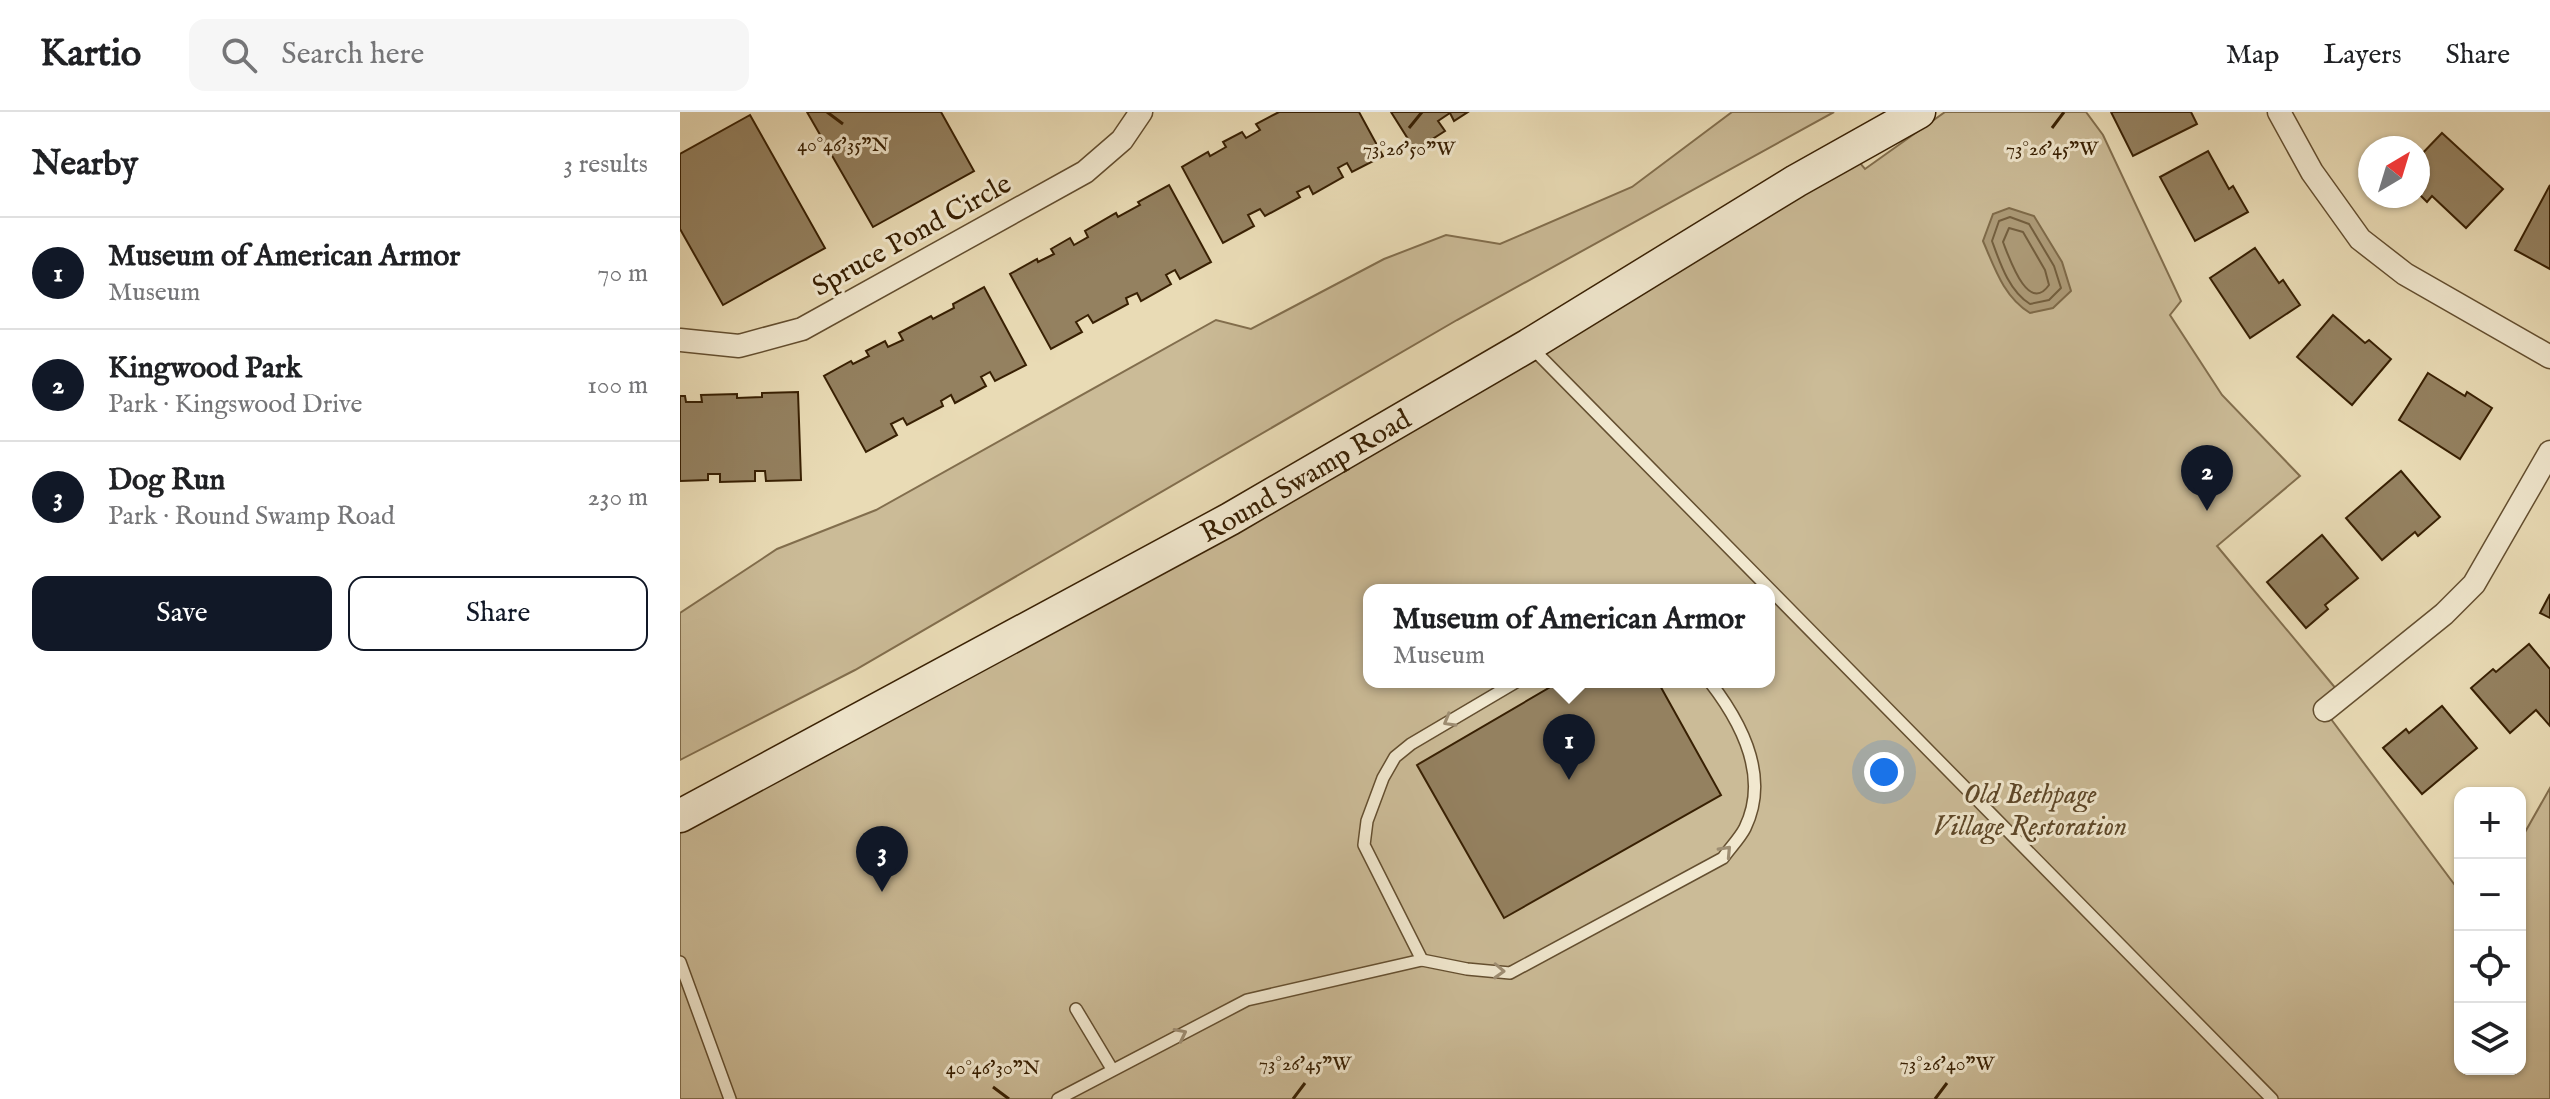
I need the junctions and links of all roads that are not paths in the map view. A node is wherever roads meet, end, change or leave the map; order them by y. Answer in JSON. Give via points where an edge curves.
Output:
{"nodes":[{"id":1,"x":1141,"y":112,"type":"edge"},
{"id":2,"x":1919,"y":112,"type":"edge"},
{"id":3,"x":2279,"y":112,"type":"edge"},
{"id":4,"x":680,"y":340,"type":"edge"},
{"id":5,"x":1529,"y":345,"type":"junction"},
{"id":6,"x":2550,"y":357,"type":"edge"},
{"id":7,"x":2550,"y":452,"type":"edge"},
{"id":8,"x":1760,"y":580,"type":"junction"},
{"id":9,"x":1756,"y":584,"type":"edge"},
{"id":10,"x":1764,"y":584,"type":"edge"},
{"id":11,"x":1775,"y":595,"type":"edge"},
{"id":12,"x":1506,"y":688,"type":"edge"},
{"id":13,"x":1715,"y":688,"type":"edge"},
{"id":14,"x":2325,"y":710,"type":"dead end"},
{"id":15,"x":680,"y":816,"type":"edge"},
{"id":16,"x":1422,"y":960,"type":"junction"},
{"id":17,"x":680,"y":962,"type":"edge"},
{"id":18,"x":1076,"y":1009,"type":"dead end"},
{"id":19,"x":1112,"y":1069,"type":"junction"},
{"id":20,"x":730,"y":1099,"type":"edge"},
{"id":21,"x":1058,"y":1099,"type":"edge"},
{"id":22,"x":2272,"y":1099,"type":"edge"}],
"edges":[{"from":1,"to":4,"type":"street","name":"Spruce Pond Circle","via":[[1122,140],[1085,172],[802,329],[739,346]]},
{"from":2,"to":5,"type":"main road","name":"Round Swamp Road"},
{"from":3,"to":6,"type":"street","via":[[2312,172],[2360,239],[2405,274]]},
{"from":5,"to":8,"type":"lane"},
{"from":5,"to":15,"type":"main road","name":"Round Swamp Road","via":[[1230,519]]},
{"from":7,"to":14,"type":"street","via":[[2474,584]]},
{"from":8,"to":9,"type":"lane"},
{"from":8,"to":10,"type":"lane"},
{"from":11,"to":22,"type":"lane"},
{"from":12,"to":16,"type":"lane","one_way":true,"via":[[1395,757],[1367,821],[1364,845]]},
{"from":16,"to":13,"type":"lane","one_way":true,"via":[[1510,973],[1723,858],[1746,827],[1756,791],[1749,750],[1731,709]]},
{"from":19,"to":16,"type":"lane","one_way":true,"via":[[1247,1000]]},
{"from":17,"to":20,"type":"lane"},
{"from":18,"to":19,"type":"lane"},
{"from":19,"to":21,"type":"lane"}]}
